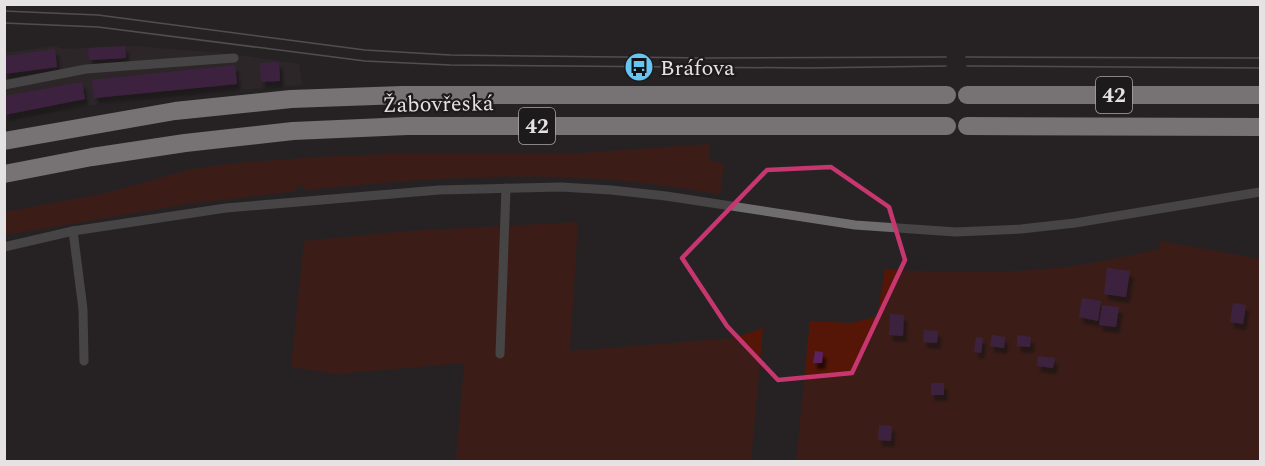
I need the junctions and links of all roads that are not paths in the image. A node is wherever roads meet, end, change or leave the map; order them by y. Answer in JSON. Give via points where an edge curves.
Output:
{"nodes":[{"id":1,"x":234,"y":58,"type":"dead end"},
{"id":2,"x":4,"y":86,"type":"edge"},
{"id":3,"x":947,"y":95,"type":"dead end"},
{"id":4,"x":967,"y":95,"type":"dead end"},
{"id":5,"x":1260,"y":95,"type":"edge"},
{"id":6,"x":947,"y":126,"type":"dead end"},
{"id":7,"x":967,"y":126,"type":"dead end"},
{"id":8,"x":1260,"y":127,"type":"edge"},
{"id":9,"x":4,"y":141,"type":"edge"},
{"id":10,"x":4,"y":174,"type":"edge"},
{"id":11,"x":506,"y":188,"type":"junction"},
{"id":12,"x":1260,"y":192,"type":"edge"},
{"id":13,"x":72,"y":231,"type":"junction"},
{"id":14,"x":4,"y":247,"type":"edge"},
{"id":15,"x":500,"y":354,"type":"dead end"},
{"id":16,"x":84,"y":361,"type":"dead end"}],
"edges":[{"from":1,"to":2,"type":"lane","via":[[86,69]]},
{"from":3,"to":9,"type":"highway","name":"Žabovřeská","number":"42","via":[[402,94],[291,99],[175,111]]},
{"from":4,"to":5,"type":"highway","number":"42"},
{"from":6,"to":10,"type":"highway","name":"Žabovřeská","number":"42","via":[[407,126],[293,131],[185,142]]},
{"from":7,"to":8,"type":"highway","number":"42"},
{"from":11,"to":12,"type":"lane","via":[[612,190],[855,225],[956,232],[1075,223]]},
{"from":11,"to":13,"type":"lane","via":[[372,194],[226,208]]},
{"from":11,"to":15,"type":"lane"},
{"from":13,"to":14,"type":"lane"},
{"from":13,"to":16,"type":"lane","via":[[83,309]]}]}
